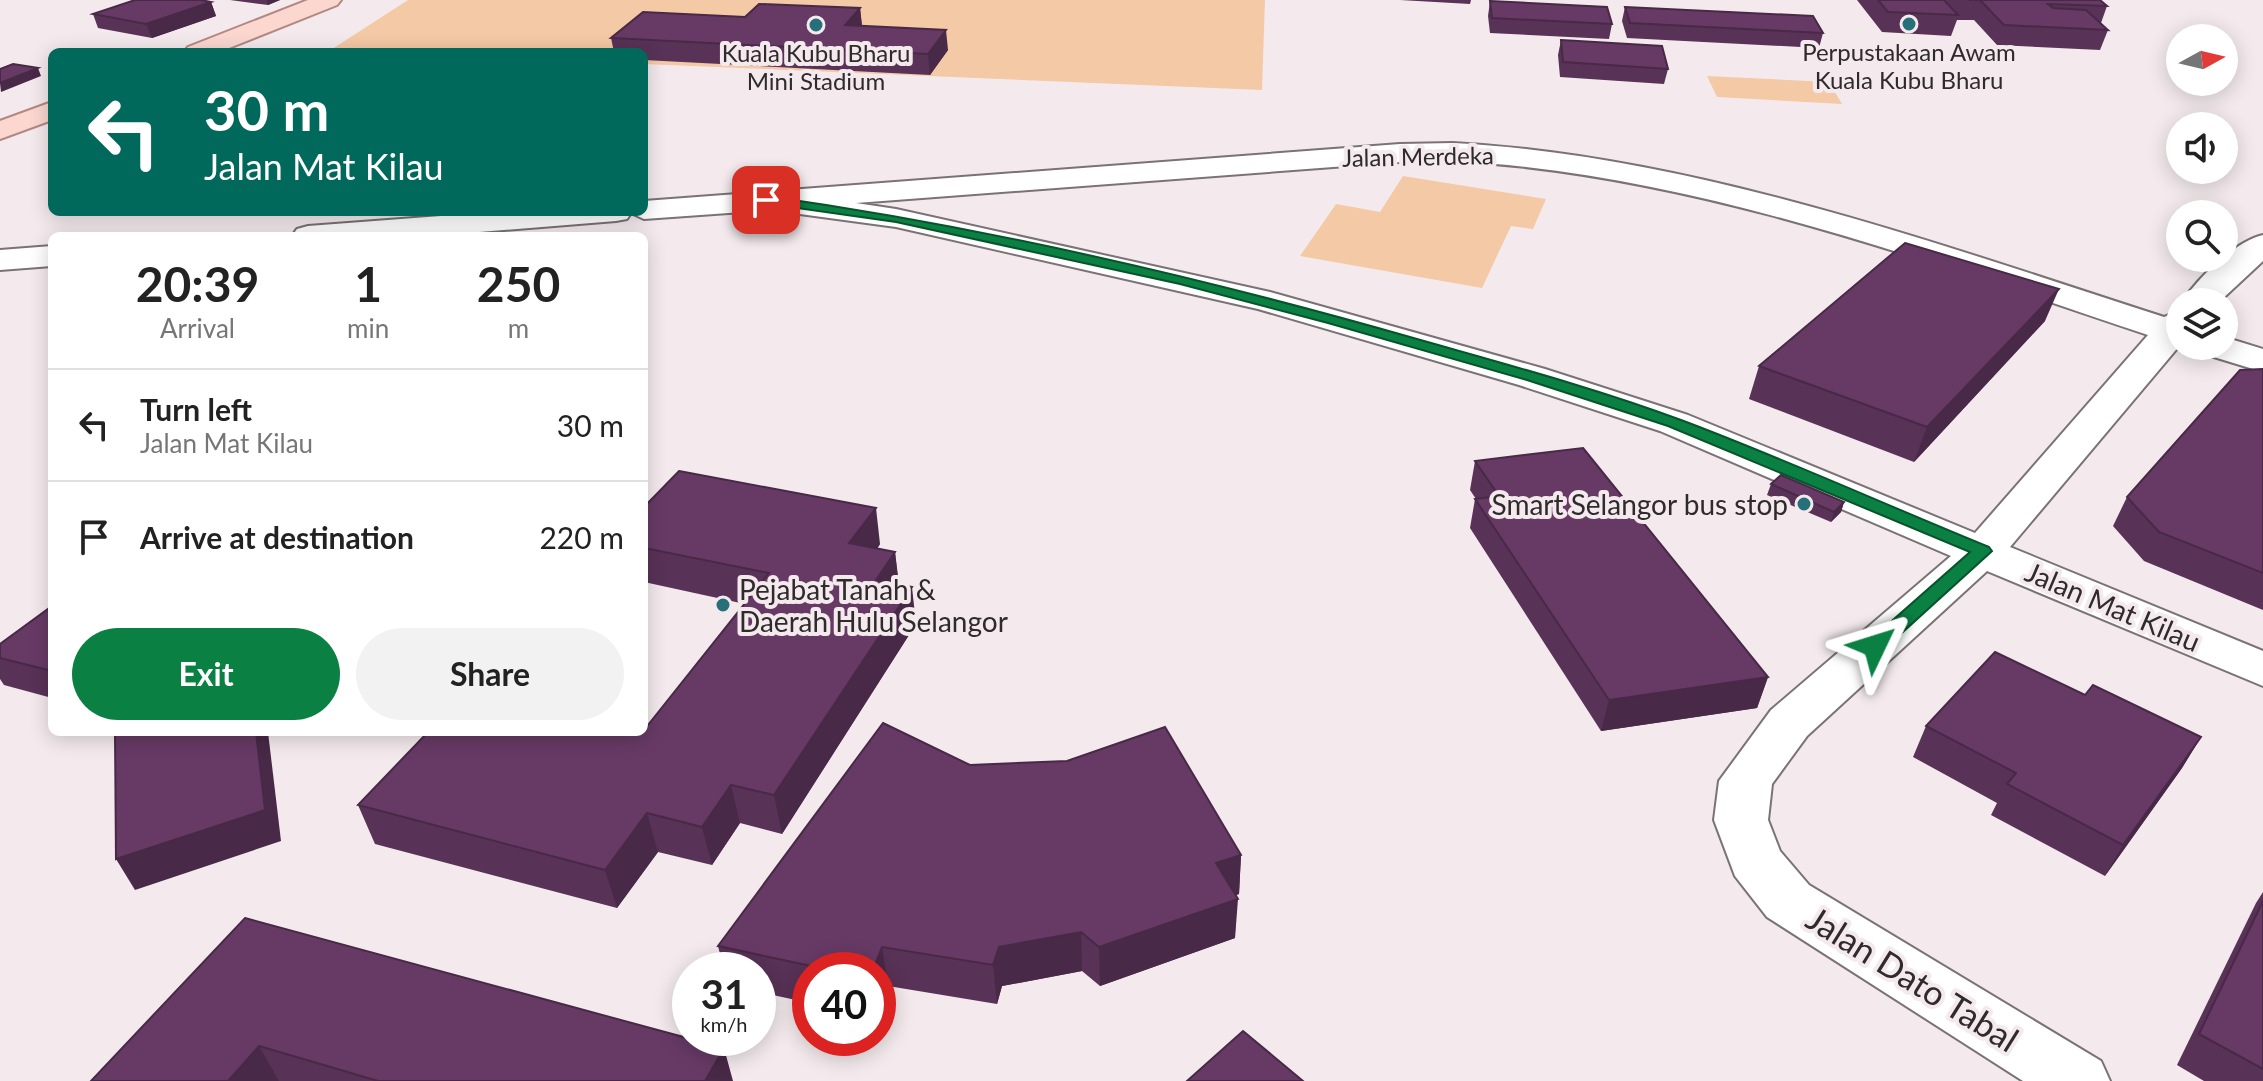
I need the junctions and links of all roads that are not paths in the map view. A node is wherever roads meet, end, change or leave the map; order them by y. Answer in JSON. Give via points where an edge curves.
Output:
{"nodes":[{"id":1,"x":329,"y":0,"type":"edge"},
{"id":2,"x":207,"y":48,"type":"edge"},
{"id":3,"x":48,"y":112,"type":"edge"},
{"id":4,"x":0,"y":131,"type":"edge"},
{"id":5,"x":893,"y":204,"type":"junction"},
{"id":6,"x":648,"y":210,"type":"edge"},
{"id":7,"x":565,"y":216,"type":"edge"},
{"id":8,"x":359,"y":232,"type":"edge"},
{"id":9,"x":2263,"y":245,"type":"edge"},
{"id":10,"x":48,"y":256,"type":"edge"},
{"id":11,"x":0,"y":260,"type":"edge"},
{"id":12,"x":2213,"y":288,"type":"edge"},
{"id":13,"x":2166,"y":326,"type":"edge"},
{"id":14,"x":2166,"y":342,"type":"edge"},
{"id":15,"x":2238,"y":353,"type":"edge"},
{"id":16,"x":2263,"y":361,"type":"edge"},
{"id":17,"x":1983,"y":551,"type":"junction"},
{"id":18,"x":2263,"y":670,"type":"edge"},
{"id":19,"x":2078,"y":1081,"type":"edge"}],
"edges":[{"from":1,"to":2,"type":"main road"},
{"from":3,"to":4,"type":"main road"},
{"from":5,"to":6,"type":"street","name":"Jalan Mat Kilau","via":[[766,200]]},
{"from":5,"to":13,"type":"street","name":"Jalan Merdeka","via":[[1400,153],[1529,156],[1638,174],[1747,201]]},
{"from":5,"to":17,"type":"street","name":"Jalan Mat Kilau","via":[[1532,377],[1674,423]]},
{"from":7,"to":8,"type":"street"},
{"from":9,"to":12,"type":"street"},
{"from":10,"to":11,"type":"street"},
{"from":14,"to":17,"type":"street","name":"Jalan Dato Tabal"},
{"from":15,"to":16,"type":"street"},
{"from":17,"to":18,"type":"street","name":"Jalan Mat Kilau"},
{"from":17,"to":19,"type":"street","name":"Jalan Dato Tabal","via":[[1789,723],[1746,781],[1741,820],[1755,861],[1788,901]]}]}
